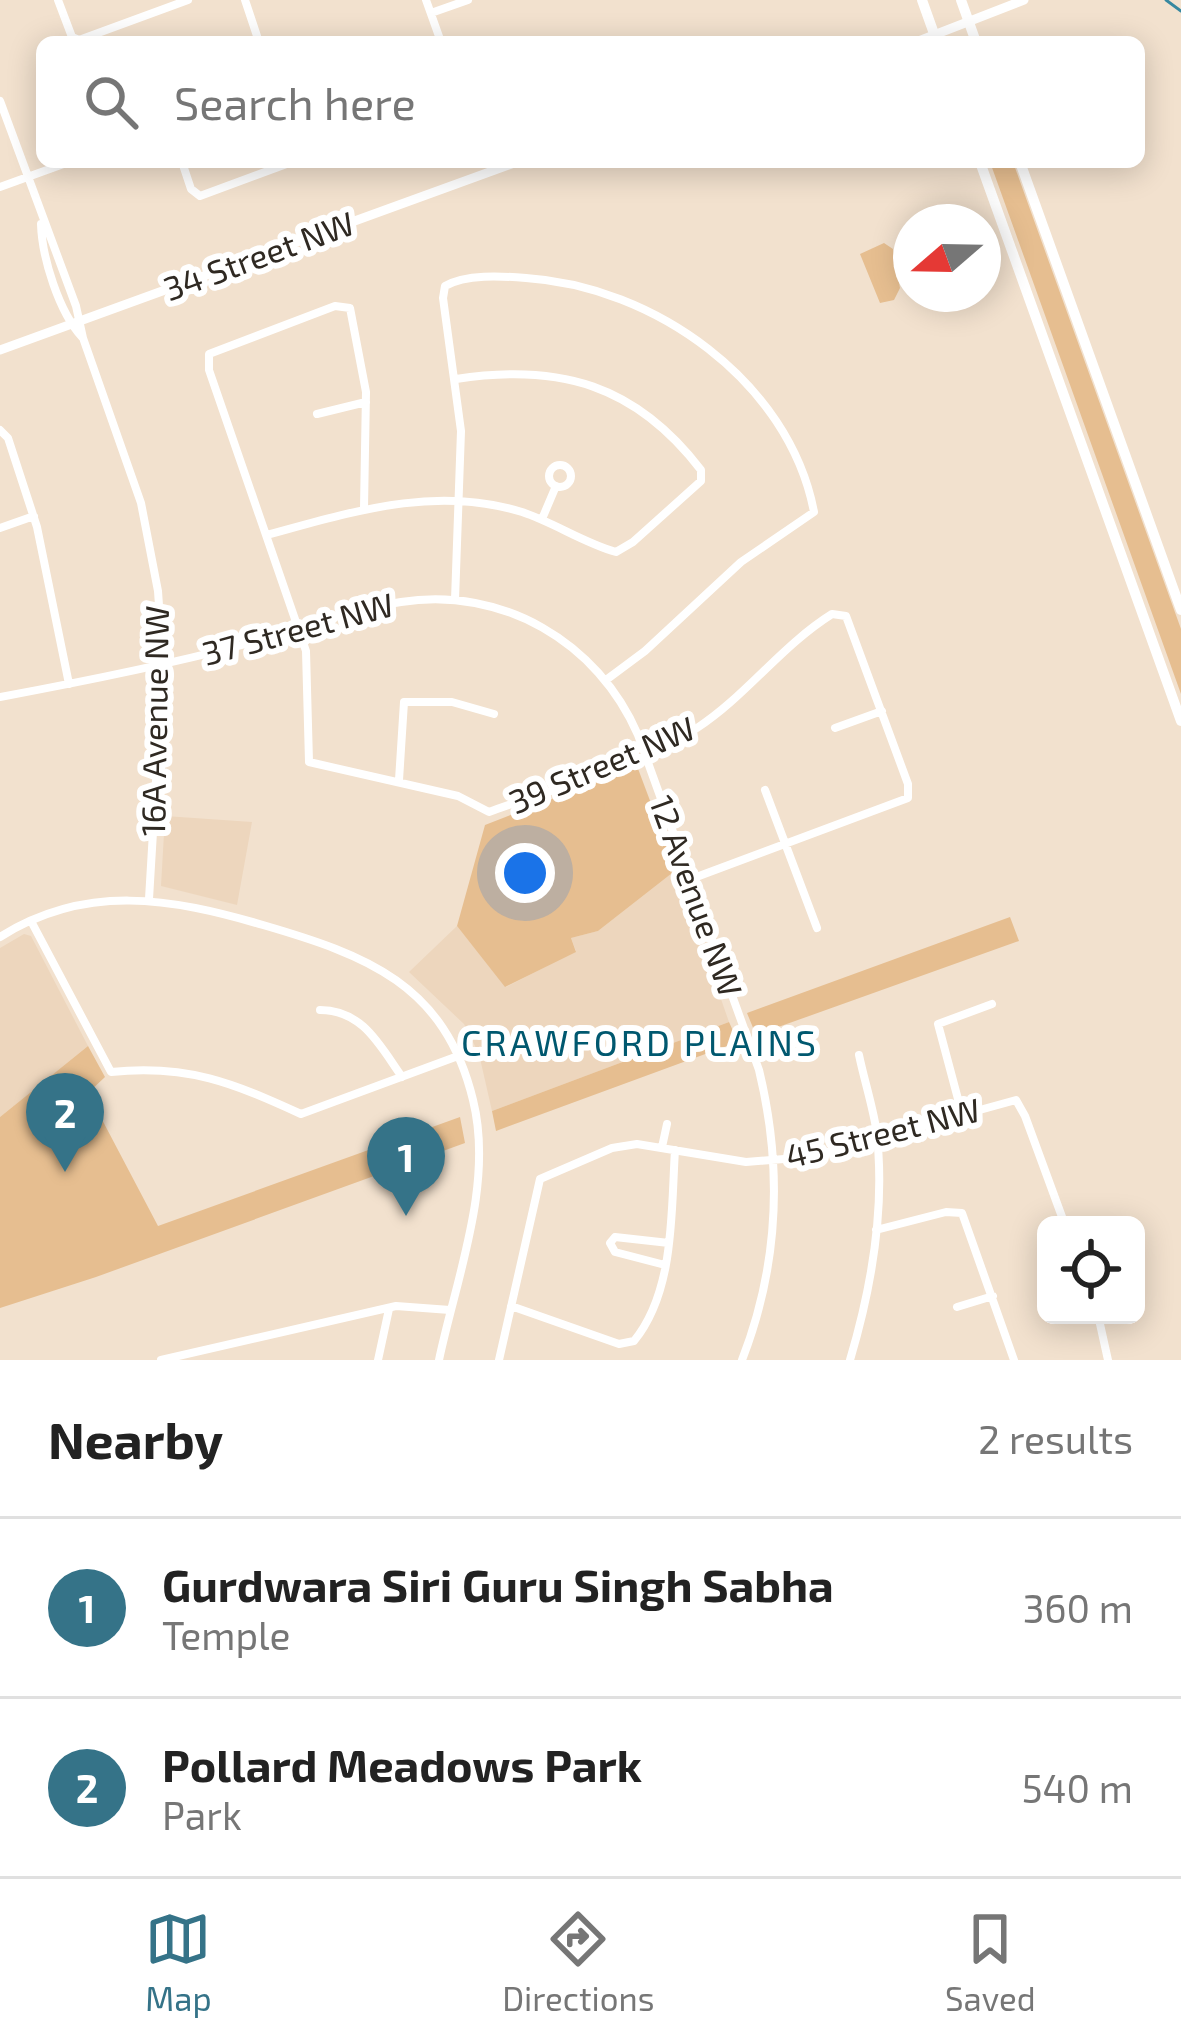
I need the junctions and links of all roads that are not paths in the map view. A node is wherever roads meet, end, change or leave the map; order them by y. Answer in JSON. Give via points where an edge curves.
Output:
{"nodes":[{"id":1,"x":58,"y":0,"type":"edge"},
{"id":2,"x":154,"y":0,"type":"edge"},
{"id":3,"x":188,"y":0,"type":"edge"},
{"id":4,"x":245,"y":0,"type":"edge"},
{"id":5,"x":426,"y":0,"type":"edge"},
{"id":6,"x":468,"y":0,"type":"edge"},
{"id":7,"x":922,"y":0,"type":"edge"},
{"id":8,"x":961,"y":0,"type":"edge"},
{"id":9,"x":1024,"y":0,"type":"edge"},
{"id":10,"x":158,"y":11,"type":"junction"},
{"id":11,"x":430,"y":13,"type":"junction"},
{"id":12,"x":73,"y":36,"type":"edge"},
{"id":13,"x":86,"y":36,"type":"edge"},
{"id":14,"x":257,"y":36,"type":"edge"},
{"id":15,"x":439,"y":36,"type":"edge"},
{"id":16,"x":932,"y":36,"type":"edge"},
{"id":17,"x":935,"y":36,"type":"edge"},
{"id":18,"x":974,"y":36,"type":"edge"},
{"id":19,"x":0,"y":101,"type":"edge"},
{"id":20,"x":51,"y":168,"type":"edge"},
{"id":21,"x":184,"y":168,"type":"edge"},
{"id":22,"x":274,"y":168,"type":"edge"},
{"id":23,"x":501,"y":168,"type":"edge"},
{"id":24,"x":982,"y":168,"type":"edge"},
{"id":25,"x":1021,"y":168,"type":"edge"},
{"id":26,"x":26,"y":177,"type":"junction"},
{"id":27,"x":0,"y":187,"type":"edge"},
{"id":28,"x":76,"y":323,"type":"junction"},
{"id":29,"x":0,"y":350,"type":"edge"},
{"id":30,"x":456,"y":379,"type":"junction"},
{"id":31,"x":366,"y":402,"type":"junction"},
{"id":32,"x":317,"y":414,"type":"dead end"},
{"id":33,"x":0,"y":430,"type":"edge"},
{"id":34,"x":556,"y":486,"type":"dead end"},
{"id":35,"x":459,"y":501,"type":"junction"},
{"id":36,"x":364,"y":508,"type":"junction"},
{"id":37,"x":34,"y":516,"type":"junction"},
{"id":38,"x":542,"y":519,"type":"junction"},
{"id":39,"x":0,"y":528,"type":"edge"},
{"id":40,"x":267,"y":535,"type":"junction"},
{"id":41,"x":455,"y":600,"type":"junction"},
{"id":42,"x":1181,"y":610,"type":"edge"},
{"id":43,"x":526,"y":618,"type":"joint"},
{"id":44,"x":300,"y":629,"type":"junction"},
{"id":45,"x":163,"y":664,"type":"junction"},
{"id":46,"x":606,"y":680,"type":"junction"},
{"id":47,"x":69,"y":684,"type":"junction"},
{"id":48,"x":0,"y":697,"type":"edge"},
{"id":49,"x":882,"y":711,"type":"junction"},
{"id":50,"x":494,"y":714,"type":"dead end"},
{"id":51,"x":1181,"y":726,"type":"edge"},
{"id":52,"x":835,"y":728,"type":"dead end"},
{"id":53,"x":645,"y":754,"type":"junction"},
{"id":54,"x":399,"y":780,"type":"junction"},
{"id":55,"x":765,"y":790,"type":"dead end"},
{"id":56,"x":786,"y":845,"type":"junction"},
{"id":57,"x":691,"y":879,"type":"junction"},
{"id":58,"x":149,"y":899,"type":"junction"},
{"id":59,"x":31,"y":921,"type":"junction"},
{"id":60,"x":817,"y":928,"type":"dead end"},
{"id":61,"x":0,"y":937,"type":"edge"},
{"id":62,"x":992,"y":1004,"type":"dead end"},
{"id":63,"x":320,"y":1010,"type":"dead end"},
{"id":64,"x":859,"y":1055,"type":"dead end"},
{"id":65,"x":458,"y":1056,"type":"junction"},
{"id":66,"x":402,"y":1077,"type":"junction"},
{"id":67,"x":962,"y":1114,"type":"junction"},
{"id":68,"x":667,"y":1124,"type":"dead end"},
{"id":69,"x":877,"y":1136,"type":"junction"},
{"id":70,"x":662,"y":1147,"type":"junction"},
{"id":71,"x":674,"y":1150,"type":"junction"},
{"id":72,"x":774,"y":1162,"type":"junction"},
{"id":73,"x":1062,"y":1216,"type":"edge"},
{"id":74,"x":876,"y":1230,"type":"junction"},
{"id":75,"x":669,"y":1243,"type":"junction"},
{"id":76,"x":664,"y":1265,"type":"junction"},
{"id":77,"x":993,"y":1295,"type":"junction"},
{"id":78,"x":511,"y":1306,"type":"junction"},
{"id":79,"x":957,"y":1307,"type":"dead end"},
{"id":80,"x":390,"y":1308,"type":"junction"},
{"id":81,"x":449,"y":1310,"type":"junction"},
{"id":82,"x":1100,"y":1324,"type":"edge"},
{"id":83,"x":161,"y":1360,"type":"edge"},
{"id":84,"x":379,"y":1360,"type":"edge"},
{"id":85,"x":439,"y":1360,"type":"edge"},
{"id":86,"x":499,"y":1360,"type":"edge"},
{"id":87,"x":742,"y":1360,"type":"edge"},
{"id":88,"x":850,"y":1360,"type":"edge"},
{"id":89,"x":1014,"y":1360,"type":"edge"},
{"id":90,"x":1108,"y":1360,"type":"edge"}],
"edges":[{"from":1,"to":12,"type":"street"},
{"from":2,"to":10,"type":"street"},
{"from":3,"to":10,"type":"street"},
{"from":4,"to":14,"type":"street"},
{"from":5,"to":11,"type":"street"},
{"from":6,"to":11,"type":"street"},
{"from":7,"to":17,"type":"highway"},
{"from":8,"to":18,"type":"highway"},
{"from":9,"to":16,"type":"main road"},
{"from":10,"to":13,"type":"street"},
{"from":11,"to":15,"type":"street"},
{"from":19,"to":26,"type":"street","name":"16A Avenue NW"},
{"from":20,"to":26,"type":"street"},
{"from":21,"to":22,"type":"street","via":[[195,195]]},
{"from":23,"to":28,"type":"main road","name":"34 Street NW"},
{"from":24,"to":51,"type":"highway"},
{"from":25,"to":42,"type":"highway"},
{"from":26,"to":27,"type":"street"},
{"from":26,"to":28,"type":"street","name":"16A Avenue NW"},
{"from":28,"to":29,"type":"main road","name":"34 Street NW"},
{"from":28,"to":45,"type":"street","name":"16A Avenue NW","via":[[150,538]]},
{"from":30,"to":35,"type":"street"},
{"from":30,"to":38,"type":"street","via":[[524,372],[598,387],[661,425],[702,476],[616,552]]},
{"from":30,"to":46,"type":"street","via":[[445,286],[550,280],[620,298],[710,350],[761,405],[798,466],[813,514],[741,562]]},
{"from":31,"to":32,"type":"street"},
{"from":31,"to":36,"type":"street"},
{"from":31,"to":40,"type":"street","via":[[347,306],[208,357]]},
{"from":33,"to":37,"type":"street"},
{"from":34,"to":38,"type":"street"},
{"from":35,"to":36,"type":"street"},
{"from":35,"to":38,"type":"street"},
{"from":35,"to":41,"type":"street"},
{"from":36,"to":40,"type":"street"},
{"from":37,"to":39,"type":"street"},
{"from":37,"to":47,"type":"street"},
{"from":40,"to":44,"type":"street"},
{"from":41,"to":43,"type":"street","name":"37 Street NW"},
{"from":41,"to":44,"type":"street","name":"37 Street NW","via":[[398,602]]},
{"from":43,"to":46,"type":"street","name":"12 Avenue NW"},
{"from":44,"to":45,"type":"street","name":"37 Street NW"},
{"from":44,"to":54,"type":"street","name":"39 Street NW","via":[[310,672],[310,762]]},
{"from":45,"to":47,"type":"street","name":"37 Street NW"},
{"from":45,"to":58,"type":"street","name":"16A Avenue NW"},
{"from":46,"to":53,"type":"street","name":"12 Avenue NW"},
{"from":47,"to":48,"type":"street","name":"37 Street NW"},
{"from":49,"to":52,"type":"street"},
{"from":49,"to":53,"type":"street","name":"39 Street NW","via":[[850,623],[832,614],[704,723]]},
{"from":49,"to":56,"type":"street","via":[[908,798]]},
{"from":50,"to":54,"type":"street","via":[[452,702],[404,702]]},
{"from":53,"to":54,"type":"street","name":"39 Street NW","via":[[489,812]]},
{"from":53,"to":57,"type":"street","name":"12 Avenue NW"},
{"from":55,"to":56,"type":"street"},
{"from":56,"to":57,"type":"street"},
{"from":56,"to":60,"type":"street"},
{"from":57,"to":72,"type":"street","name":"12 Avenue NW","via":[[759,1070]]},
{"from":58,"to":59,"type":"street","via":[[88,903]]},
{"from":58,"to":65,"type":"street","via":[[210,909],[369,960],[416,997]]},
{"from":59,"to":61,"type":"street"},
{"from":59,"to":66,"type":"street","via":[[111,1072],[163,1068],[213,1076],[302,1114]]},
{"from":62,"to":67,"type":"street","via":[[938,1024]]},
{"from":63,"to":66,"type":"street","via":[[347,1014],[368,1030]]},
{"from":64,"to":69,"type":"street"},
{"from":65,"to":66,"type":"street"},
{"from":65,"to":81,"type":"street","via":[[479,1159]]},
{"from":67,"to":69,"type":"street","name":"45 Street NW"},
{"from":67,"to":73,"type":"street","name":"45 Street NW","via":[[1016,1100]]},
{"from":68,"to":70,"type":"street"},
{"from":69,"to":72,"type":"street","name":"45 Street NW"},
{"from":69,"to":74,"type":"street"},
{"from":70,"to":71,"type":"street","name":"45 Street NW"},
{"from":70,"to":78,"type":"street","name":"45 Street NW","via":[[623,1146],[542,1176]]},
{"from":71,"to":72,"type":"street","name":"45 Street NW"},
{"from":71,"to":75,"type":"street"},
{"from":72,"to":87,"type":"street","name":"12 Avenue NW","via":[[770,1269]]},
{"from":74,"to":77,"type":"street","via":[[962,1213]]},
{"from":74,"to":88,"type":"street"},
{"from":75,"to":76,"type":"street"},
{"from":75,"to":76,"type":"street","via":[[610,1243],[615,1252]]},
{"from":76,"to":78,"type":"street","via":[[644,1324],[628,1344]]},
{"from":77,"to":79,"type":"street"},
{"from":77,"to":89,"type":"street"},
{"from":78,"to":86,"type":"street"},
{"from":80,"to":81,"type":"street"},
{"from":80,"to":83,"type":"street"},
{"from":80,"to":84,"type":"street"},
{"from":81,"to":85,"type":"street"},
{"from":82,"to":90,"type":"street"}]}
